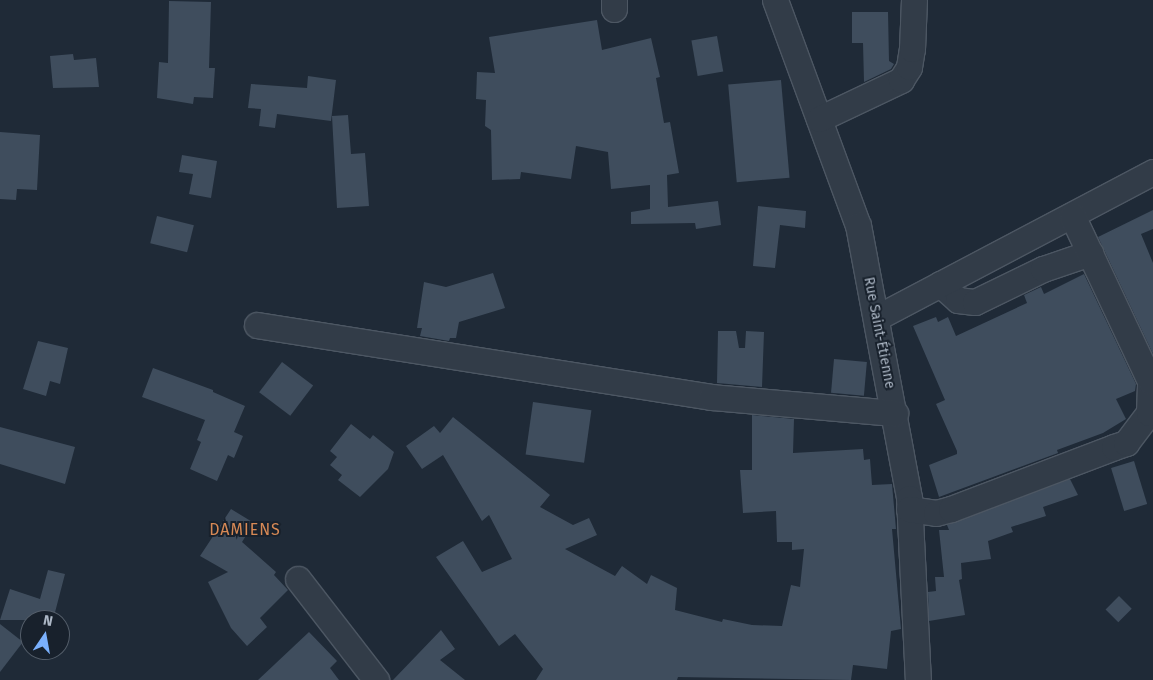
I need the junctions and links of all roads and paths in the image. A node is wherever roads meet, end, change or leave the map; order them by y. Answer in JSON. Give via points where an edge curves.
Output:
{"nodes":[{"id":1,"x":775,"y":0,"type":"edge"},
{"id":2,"x":914,"y":0,"type":"edge"},
{"id":3,"x":819,"y":119,"type":"junction"},
{"id":4,"x":1153,"y":172,"type":"edge"},
{"id":5,"x":1072,"y":215,"type":"junction"},
{"id":6,"x":1090,"y":253,"type":"junction"},
{"id":7,"x":940,"y":284,"type":"junction"},
{"id":8,"x":876,"y":318,"type":"junction"},
{"id":9,"x":257,"y":325,"type":"dead end"},
{"id":10,"x":895,"y":413,"type":"junction"},
{"id":11,"x":909,"y":509,"type":"junction"},
{"id":12,"x":298,"y":579,"type":"dead end"},
{"id":13,"x":376,"y":680,"type":"edge"},
{"id":14,"x":918,"y":680,"type":"edge"}],
"edges":[{"from":1,"to":3,"type":"street","name":"Rue Saint-Étienne"},
{"from":2,"to":3,"type":"street","via":[[912,49],[909,67],[901,80]]},
{"from":3,"to":8,"type":"street","name":"Rue Saint-Étienne","via":[[858,225]]},
{"from":4,"to":5,"type":"street"},
{"from":5,"to":6,"type":"street"},
{"from":5,"to":7,"type":"street"},
{"from":6,"to":7,"type":"street","via":[[1043,269],[975,302],[958,300]]},
{"from":6,"to":11,"type":"street","via":[[1150,382],[1149,413],[1139,428],[1126,442],[951,510],[936,513]]},
{"from":7,"to":8,"type":"street"},
{"from":8,"to":10,"type":"street","name":"Rue Saint-Étienne"},
{"from":9,"to":10,"type":"street","via":[[712,397]]},
{"from":10,"to":11,"type":"street","name":"Rue Saint-Étienne"},
{"from":11,"to":14,"type":"street","name":"Rue Saint-Étienne"},
{"from":12,"to":13,"type":"street"}]}
